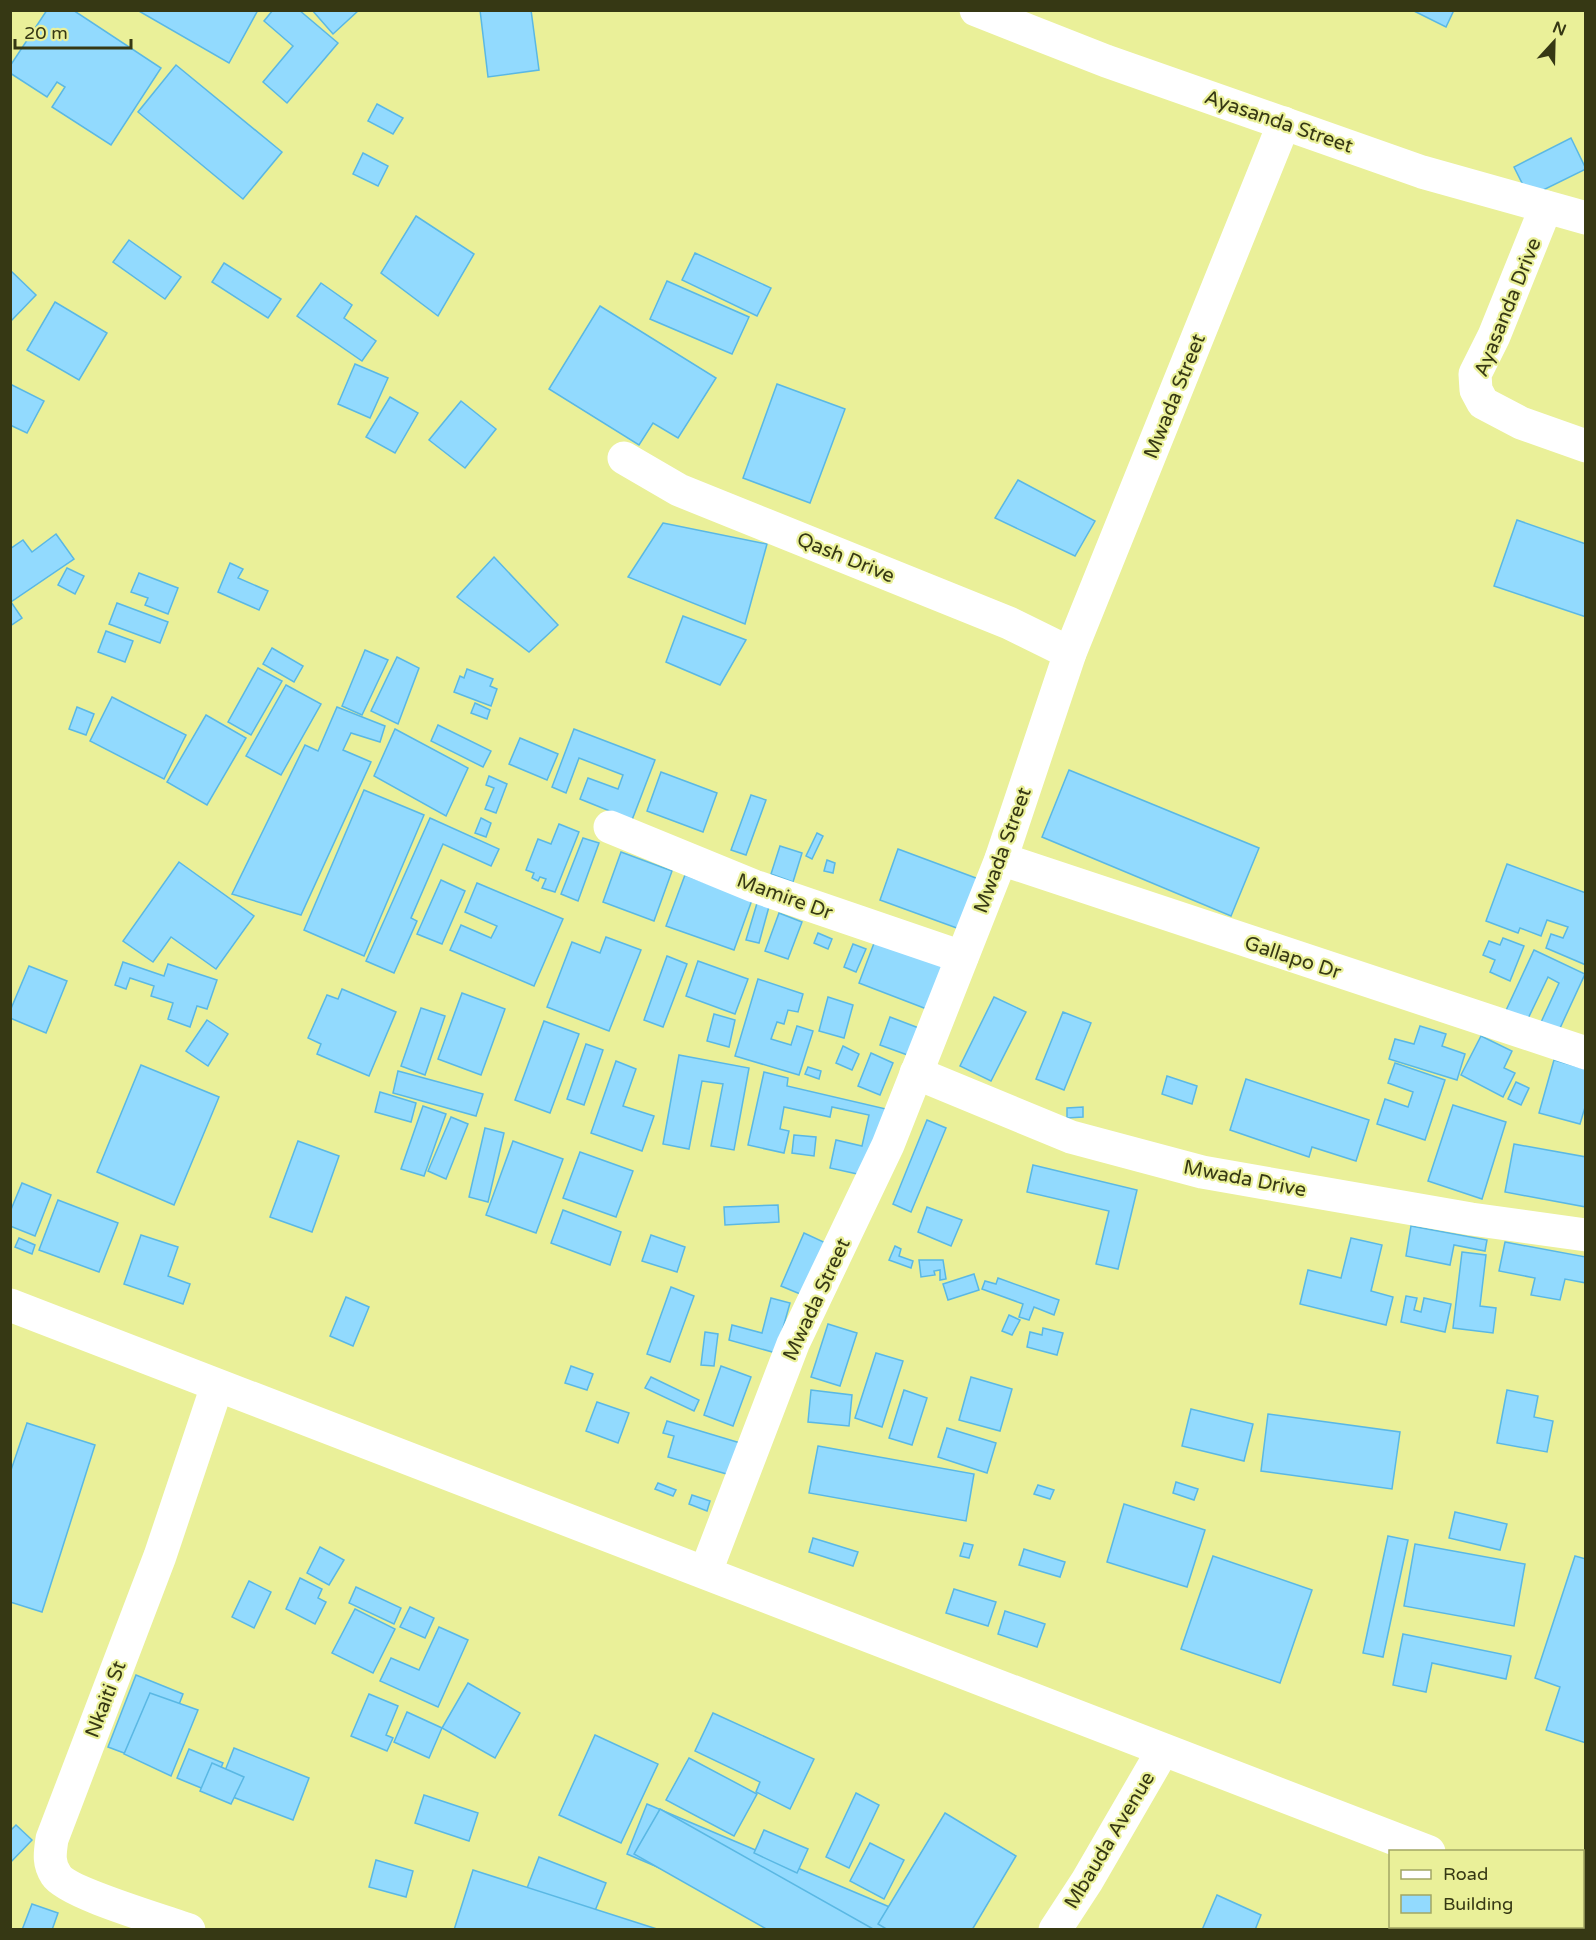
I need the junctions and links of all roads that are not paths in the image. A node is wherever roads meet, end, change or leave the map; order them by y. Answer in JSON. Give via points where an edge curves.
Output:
{"nodes":[{"id":1,"x":976,"y":10,"type":"edge"},
{"id":2,"x":1284,"y":123,"type":"junction"},
{"id":3,"x":1546,"y":207,"type":"junction"},
{"id":4,"x":1586,"y":218,"type":"edge"},
{"id":5,"x":1586,"y":446,"type":"edge"},
{"id":6,"x":624,"y":458,"type":"dead end"},
{"id":7,"x":1070,"y":652,"type":"junction"},
{"id":8,"x":610,"y":827,"type":"dead end"},
{"id":9,"x":1001,"y":859,"type":"junction"},
{"id":10,"x":962,"y":957,"type":"junction"},
{"id":11,"x":1586,"y":1053,"type":"edge"},
{"id":12,"x":916,"y":1073,"type":"junction"},
{"id":13,"x":1586,"y":1235,"type":"edge"},
{"id":14,"x":10,"y":1305,"type":"edge"},
{"id":15,"x":217,"y":1386,"type":"junction"},
{"id":16,"x":706,"y":1571,"type":"junction"},
{"id":17,"x":1162,"y":1750,"type":"junction"},
{"id":18,"x":1426,"y":1850,"type":"edge"},
{"id":19,"x":189,"y":1929,"type":"edge"},
{"id":20,"x":1055,"y":1929,"type":"edge"}],
"edges":[{"from":1,"to":2,"type":"main road","name":"Ayasanda Street","via":[[1106,61]]},
{"from":2,"to":3,"type":"main road","name":"Ayasanda Street","via":[[1422,172]]},
{"from":2,"to":7,"type":"main road","name":"Mwada Street"},
{"from":3,"to":4,"type":"main road","name":"Ayasanda Street"},
{"from":3,"to":5,"type":"main road","name":"Ayasanda Drive","via":[[1475,374],[1476,390],[1483,403],[1521,423]]},
{"from":6,"to":7,"type":"main road","name":"Qash Drive","via":[[679,490],[1009,623]]},
{"from":7,"to":9,"type":"main road","name":"Mwada Street"},
{"from":8,"to":10,"type":"main road","name":"Mamire Dr","via":[[754,886]]},
{"from":9,"to":10,"type":"main road","name":"Mwada Street"},
{"from":9,"to":11,"type":"main road","name":"Gallapo Dr"},
{"from":10,"to":12,"type":"main road","name":"Mwada Street"},
{"from":12,"to":13,"type":"main road","name":"Mwada Drive","via":[[1071,1137],[1202,1172]]},
{"from":12,"to":16,"type":"main road","name":"Mwada Street","via":[[888,1145],[793,1344]]},
{"from":14,"to":15,"type":"main road"},
{"from":15,"to":16,"type":"main road"},
{"from":15,"to":19,"type":"main road","name":"Nkaiti St","via":[[160,1556],[52,1839],[49,1860],[57,1877],[86,1893]]},
{"from":16,"to":17,"type":"main road"},
{"from":17,"to":18,"type":"main road"},
{"from":17,"to":20,"type":"main road","name":"Mbauda Avenue"}]}
